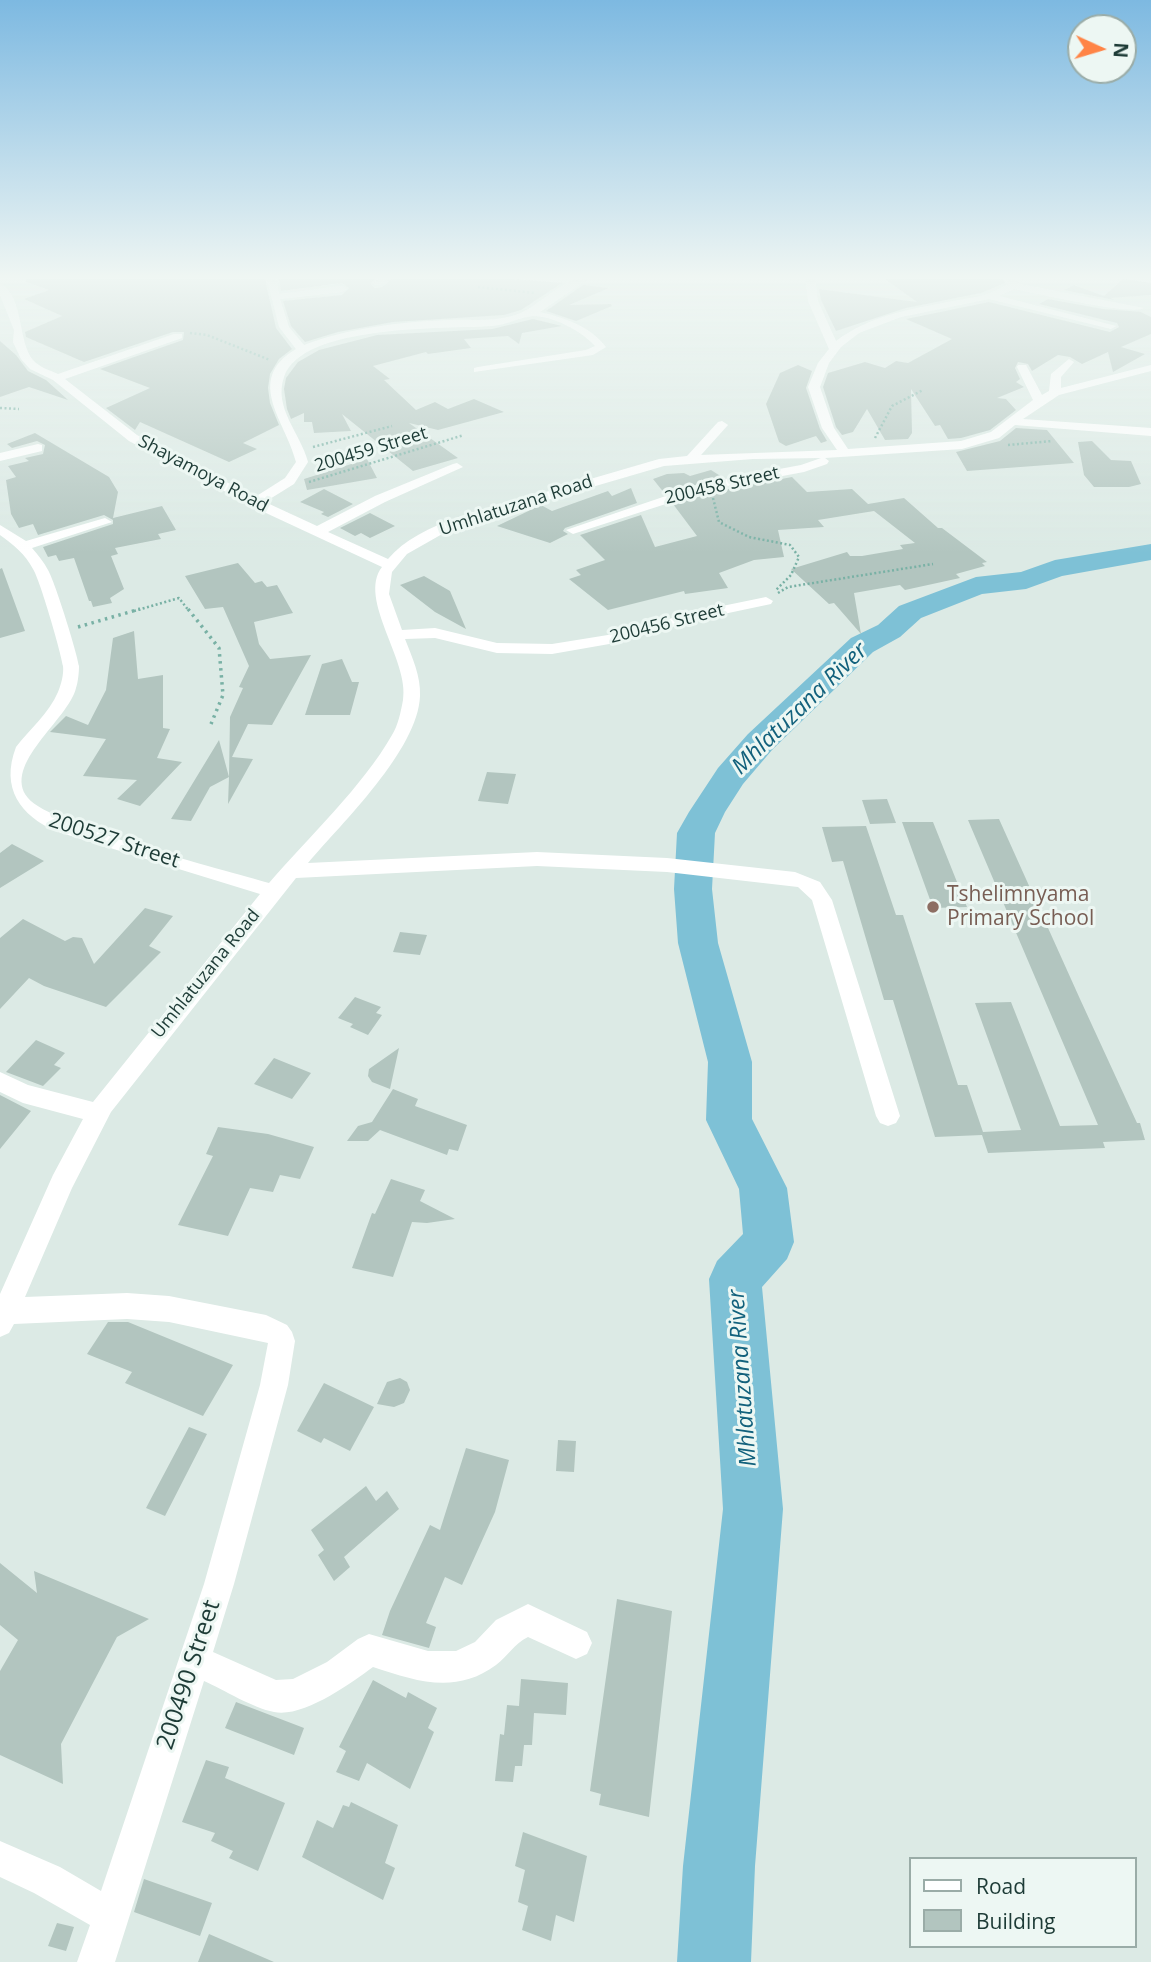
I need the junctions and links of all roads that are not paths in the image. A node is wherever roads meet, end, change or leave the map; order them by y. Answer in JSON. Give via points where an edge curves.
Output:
{"nodes":[{"id":1,"x":41,"y":371,"type":"edge"},
{"id":2,"x":78,"y":371,"type":"edge"},
{"id":3,"x":283,"y":371,"type":"edge"},
{"id":4,"x":822,"y":371,"type":"edge"},
{"id":5,"x":1024,"y":371,"type":"edge"},
{"id":6,"x":1060,"y":371,"type":"edge"},
{"id":7,"x":1141,"y":371,"type":"edge"},
{"id":8,"x":57,"y":378,"type":"junction"},
{"id":9,"x":1055,"y":393,"type":"junction"},
{"id":10,"x":1039,"y":401,"type":"junction"},
{"id":11,"x":1014,"y":422,"type":"junction"},
{"id":12,"x":723,"y":425,"type":"dead end"},
{"id":13,"x":1151,"y":432,"type":"edge"},
{"id":14,"x":38,"y":448,"type":"dead end"},
{"id":15,"x":837,"y":453,"type":"junction"},
{"id":16,"x":0,"y":457,"type":"edge"},
{"id":17,"x":691,"y":459,"type":"junction"},
{"id":18,"x":457,"y":467,"type":"dead end"},
{"id":19,"x":255,"y":502,"type":"junction"},
{"id":20,"x":105,"y":522,"type":"dead end"},
{"id":21,"x":0,"y":529,"type":"edge"},
{"id":22,"x":573,"y":530,"type":"dead end"},
{"id":23,"x":317,"y":532,"type":"junction"},
{"id":24,"x":24,"y":546,"type":"junction"},
{"id":25,"x":389,"y":565,"type":"junction"},
{"id":26,"x":766,"y":601,"type":"road end"},
{"id":27,"x":396,"y":635,"type":"junction"},
{"id":28,"x":7,"y":792,"type":"edge"},
{"id":29,"x":290,"y":872,"type":"junction"},
{"id":30,"x":273,"y":891,"type":"junction"},
{"id":31,"x":0,"y":1080,"type":"edge"},
{"id":32,"x":97,"y":1113,"type":"junction"},
{"id":33,"x":888,"y":1116,"type":"dead end"},
{"id":34,"x":3,"y":1318,"type":"edge"},
{"id":35,"x":576,"y":1643,"type":"dead end"},
{"id":36,"x":194,"y":1660,"type":"junction"},
{"id":37,"x":0,"y":1859,"type":"edge"},
{"id":38,"x":110,"y":1916,"type":"junction"},
{"id":39,"x":96,"y":1962,"type":"edge"}],
"edges":[{"from":1,"to":8,"type":"street","name":"Shayamoya Road"},
{"from":2,"to":8,"type":"street"},
{"from":3,"to":19,"type":"street","via":[[275,398],[302,461],[284,485]]},
{"from":4,"to":15,"type":"street","via":[[814,387]]},
{"from":5,"to":10,"type":"street"},
{"from":6,"to":9,"type":"street","via":[[1055,376]]},
{"from":7,"to":9,"type":"street","name":"Umhlatuzana Road"},
{"from":8,"to":19,"type":"street","name":"Shayamoya Road","via":[[133,438]]},
{"from":9,"to":10,"type":"street","name":"Umhlatuzana Road"},
{"from":10,"to":11,"type":"street","name":"Umhlatuzana Road"},
{"from":11,"to":13,"type":"street"},
{"from":11,"to":15,"type":"street","name":"Umhlatuzana Road","via":[[995,435],[962,445]]},
{"from":12,"to":17,"type":"street"},
{"from":14,"to":16,"type":"street"},
{"from":15,"to":17,"type":"street","name":"Umhlatuzana Road"},
{"from":15,"to":22,"type":"street","name":"200458 Street","via":[[804,468],[709,486]]},
{"from":17,"to":25,"type":"street","name":"Umhlatuzana Road","via":[[631,471],[453,524],[411,544]]},
{"from":18,"to":23,"type":"street"},
{"from":19,"to":23,"type":"street","name":"Shayamoya Road"},
{"from":20,"to":24,"type":"street"},
{"from":21,"to":24,"type":"street","name":"200527 Street"},
{"from":23,"to":25,"type":"street","name":"Shayamoya Road"},
{"from":24,"to":28,"type":"street","name":"200527 Street","via":[[42,571],[71,667],[60,706],[22,753]]},
{"from":25,"to":27,"type":"street","name":"Umhlatuzana Road","via":[[383,581],[383,605]]},
{"from":26,"to":27,"type":"street","name":"200456 Street","via":[[552,649],[498,648],[435,633]]},
{"from":27,"to":29,"type":"street","name":"Umhlatuzana Road","via":[[407,659],[412,698],[402,734],[370,779]]},
{"from":28,"to":30,"type":"street","name":"200527 Street","via":[[31,813],[62,827]]},
{"from":29,"to":30,"type":"street","name":"Umhlatuzana Road"},
{"from":29,"to":33,"type":"street","via":[[537,859],[667,865],[798,880],[820,894]]},
{"from":30,"to":32,"type":"street","name":"Umhlatuzana Road"},
{"from":31,"to":32,"type":"street","via":[[23,1093]]},
{"from":32,"to":34,"type":"street","name":"Umhlatuzana Road"},
{"from":34,"to":36,"type":"street","name":"200490 Street","via":[[127,1306],[169,1309],[266,1328],[282,1341],[274,1385]]},
{"from":35,"to":36,"type":"street","via":[[528,1620],[504,1633],[475,1660],[456,1667],[422,1669],[369,1650],[338,1673],[295,1695],[275,1696]]},
{"from":36,"to":38,"type":"street","name":"200490 Street"},
{"from":37,"to":38,"type":"street"},
{"from":38,"to":39,"type":"street","name":"200490 Street"}]}
